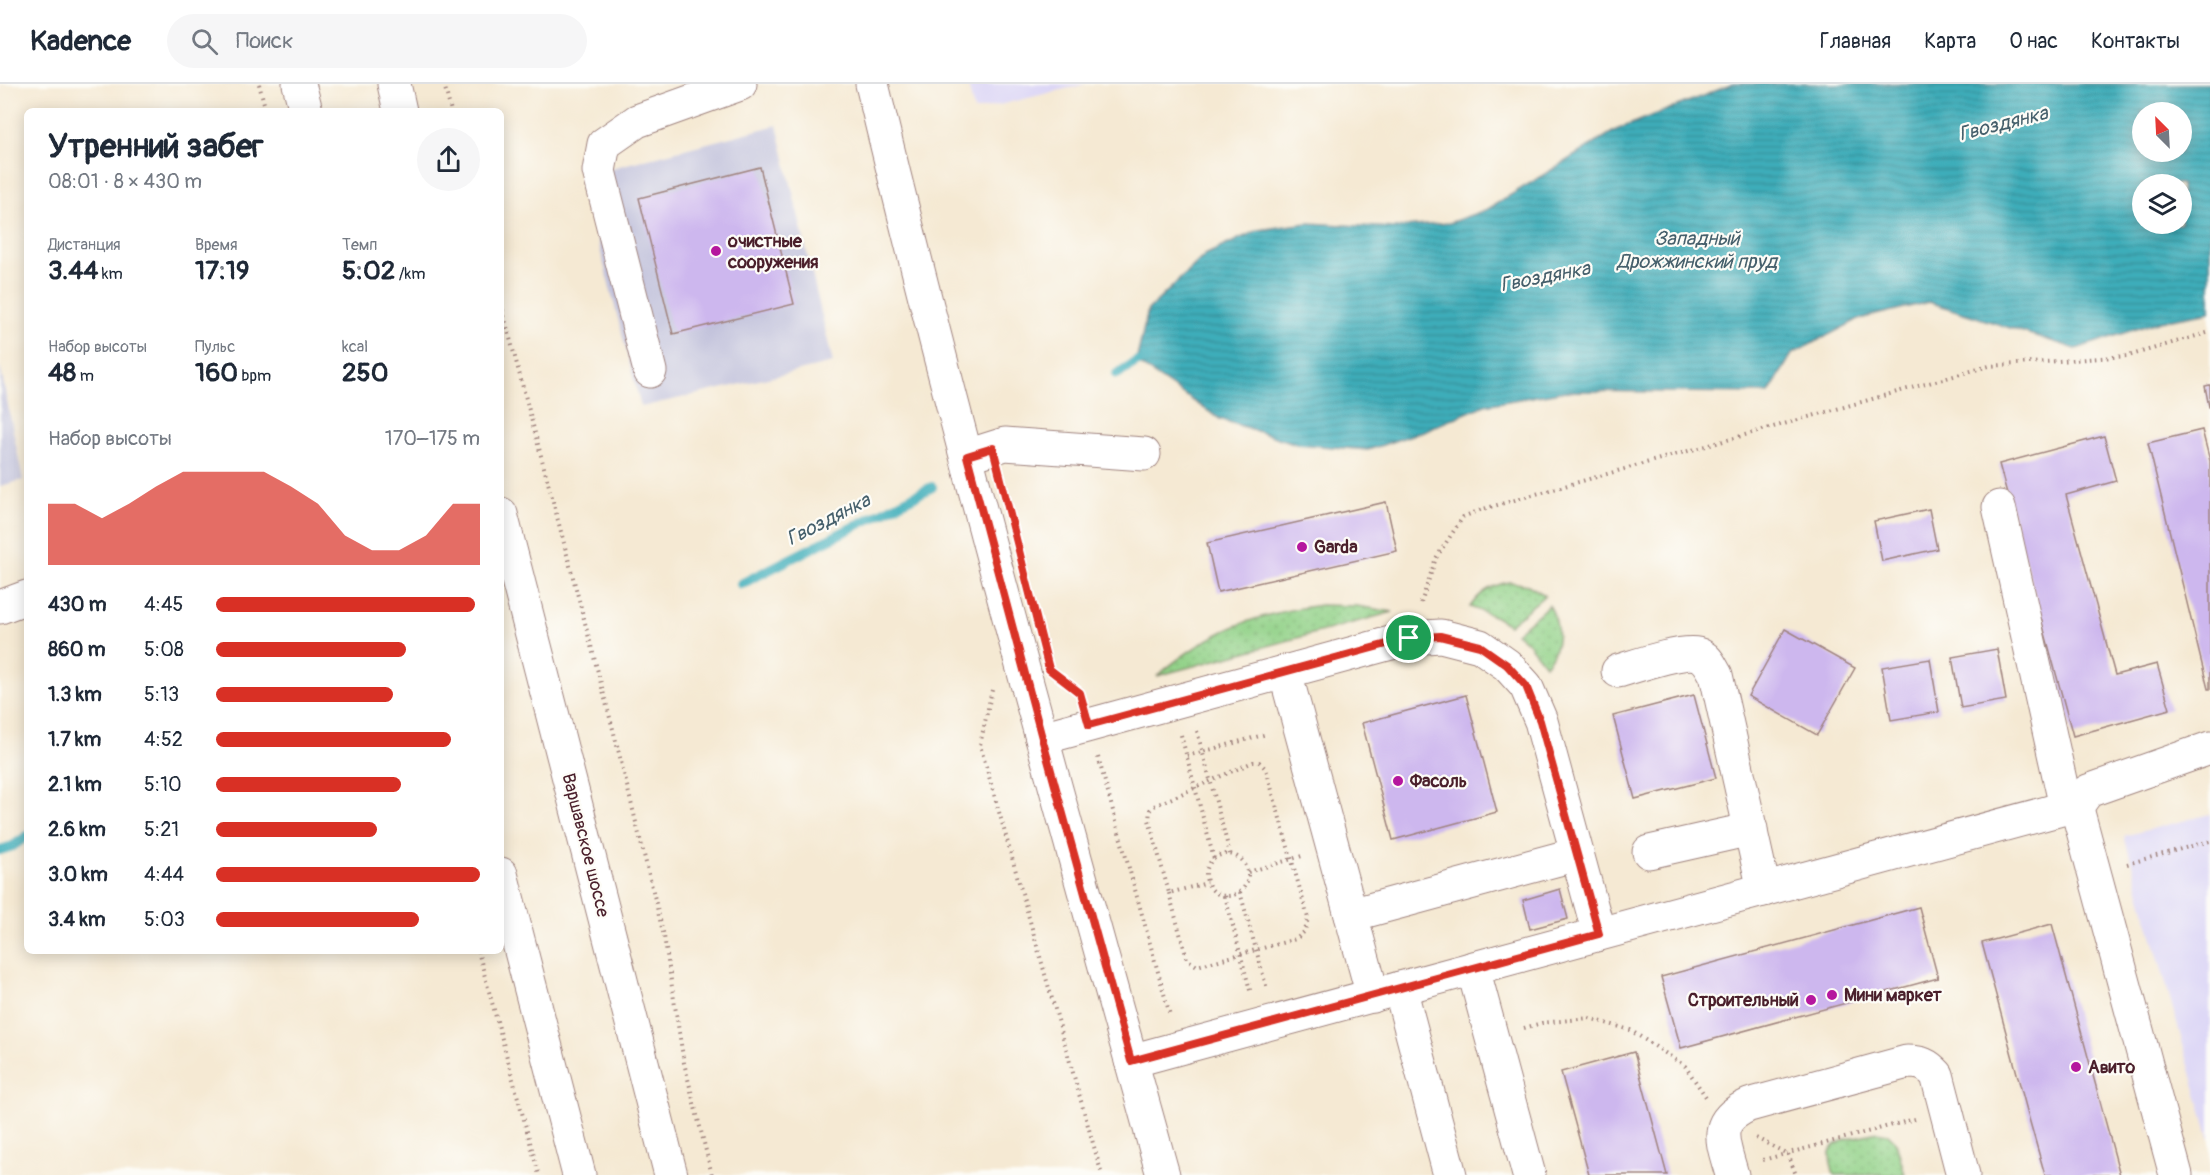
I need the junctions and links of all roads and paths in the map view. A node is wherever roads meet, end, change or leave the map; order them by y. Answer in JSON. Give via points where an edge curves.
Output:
{"nodes":[{"id":1,"x":259,"y":84,"type":"edge"},
{"id":2,"x":299,"y":84,"type":"edge"},
{"id":3,"x":394,"y":84,"type":"edge"},
{"id":4,"x":444,"y":84,"type":"edge"},
{"id":5,"x":740,"y":84,"type":"edge"},
{"id":6,"x":872,"y":84,"type":"edge"},
{"id":7,"x":265,"y":108,"type":"edge"},
{"id":8,"x":305,"y":108,"type":"edge"},
{"id":9,"x":399,"y":108,"type":"edge"},
{"id":10,"x":450,"y":108,"type":"edge"},
{"id":11,"x":504,"y":315,"type":"edge"},
{"id":12,"x":2210,"y":332,"type":"edge"},
{"id":13,"x":650,"y":371,"type":"dead end"},
{"id":14,"x":1144,"y":454,"type":"dead end"},
{"id":15,"x":967,"y":456,"type":"junction"},
{"id":16,"x":1999,"y":507,"type":"dead end"},
{"id":17,"x":504,"y":526,"type":"edge"},
{"id":18,"x":24,"y":598,"type":"edge"},
{"id":19,"x":0,"y":607,"type":"edge"},
{"id":20,"x":1409,"y":638,"type":"junction"},
{"id":21,"x":1618,"y":671,"type":"dead end"},
{"id":22,"x":1285,"y":672,"type":"junction"},
{"id":23,"x":1057,"y":675,"type":"dead end"},
{"id":24,"x":1180,"y":700,"type":"junction"},
{"id":25,"x":1089,"y":725,"type":"junction"},
{"id":26,"x":1299,"y":725,"type":"junction"},
{"id":27,"x":1042,"y":738,"type":"junction"},
{"id":28,"x":2210,"y":748,"type":"edge"},
{"id":29,"x":1203,"y":751,"type":"junction"},
{"id":30,"x":1186,"y":756,"type":"junction"},
{"id":31,"x":1211,"y":781,"type":"junction"},
{"id":32,"x":1195,"y":788,"type":"junction"},
{"id":33,"x":2071,"y":806,"type":"junction"},
{"id":34,"x":1751,"y":829,"type":"junction"},
{"id":35,"x":2210,"y":841,"type":"edge"},
{"id":36,"x":1332,"y":848,"type":"junction"},
{"id":37,"x":1649,"y":852,"type":"dead end"},
{"id":38,"x":1230,"y":854,"type":"junction"},
{"id":39,"x":1577,"y":854,"type":"junction"},
{"id":40,"x":1214,"y":859,"type":"junction"},
{"id":41,"x":1291,"y":859,"type":"junction"},
{"id":42,"x":1248,"y":872,"type":"junction"},
{"id":43,"x":2094,"y":874,"type":"junction"},
{"id":44,"x":1208,"y":883,"type":"junction"},
{"id":45,"x":504,"y":886,"type":"edge"},
{"id":46,"x":1764,"y":890,"type":"junction"},
{"id":47,"x":1240,"y":892,"type":"junction"},
{"id":48,"x":1169,"y":893,"type":"junction"},
{"id":49,"x":1225,"y":896,"type":"junction"},
{"id":50,"x":1351,"y":915,"type":"junction"},
{"id":51,"x":1599,"y":934,"type":"junction"},
{"id":52,"x":1256,"y":950,"type":"junction"},
{"id":53,"x":479,"y":954,"type":"edge"},
{"id":54,"x":1240,"y":955,"type":"junction"},
{"id":55,"x":1473,"y":968,"type":"junction"},
{"id":56,"x":1386,"y":992,"type":"junction"},
{"id":57,"x":1268,"y":1024,"type":"junction"},
{"id":58,"x":1492,"y":1037,"type":"junction"},
{"id":59,"x":1179,"y":1048,"type":"junction"},
{"id":60,"x":1131,"y":1061,"type":"junction"},
{"id":61,"x":1946,"y":1111,"type":"junction"},
{"id":62,"x":1725,"y":1123,"type":"junction"},
{"id":63,"x":1788,"y":1154,"type":"junction"},
{"id":64,"x":1732,"y":1172,"type":"edge"},
{"id":65,"x":539,"y":1175,"type":"edge"},
{"id":66,"x":579,"y":1175,"type":"edge"},
{"id":67,"x":671,"y":1175,"type":"edge"},
{"id":68,"x":712,"y":1175,"type":"edge"},
{"id":69,"x":1163,"y":1175,"type":"edge"},
{"id":70,"x":1450,"y":1175,"type":"edge"},
{"id":71,"x":1529,"y":1175,"type":"edge"},
{"id":72,"x":1796,"y":1175,"type":"edge"},
{"id":73,"x":1963,"y":1175,"type":"edge"},
{"id":74,"x":2176,"y":1175,"type":"edge"}],
"edges":[{"from":1,"to":7,"type":"path"},
{"from":2,"to":8,"type":"street"},
{"from":3,"to":9,"type":"street"},
{"from":4,"to":10,"type":"path"},
{"from":5,"to":13,"type":"street","via":[[637,121],[604,144],[599,171]]},
{"from":6,"to":15,"type":"street"},
{"from":11,"to":68,"type":"path","via":[[655,902],[684,1063]]},
{"from":12,"to":20,"type":"path","via":[[2128,356],[1989,366],[1483,509],[1463,517],[1436,558]]},
{"from":14,"to":15,"type":"street","via":[[1005,444]]},
{"from":15,"to":27,"type":"street"},
{"from":16,"to":33,"type":"street"},
{"from":17,"to":67,"type":"street","name":"Варшавское шоссе"},
{"from":18,"to":19,"type":"street"},
{"from":20,"to":22,"type":"street"},
{"from":20,"to":39,"type":"street","via":[[1440,636],[1480,646],[1507,665],[1526,686],[1540,721]]},
{"from":21,"to":34,"type":"street","via":[[1682,654],[1697,654],[1707,660],[1716,675]]},
{"from":22,"to":24,"type":"street"},
{"from":22,"to":26,"type":"street"},
{"from":23,"to":25,"type":"path","via":[[1080,693]]},
{"from":24,"to":25,"type":"street"},
{"from":24,"to":29,"type":"path"},
{"from":24,"to":30,"type":"path"},
{"from":25,"to":27,"type":"street"},
{"from":25,"to":59,"type":"path"},
{"from":26,"to":29,"type":"path"},
{"from":26,"to":36,"type":"street"},
{"from":27,"to":60,"type":"street"},
{"from":28,"to":33,"type":"street","via":[[2088,791]]},
{"from":29,"to":30,"type":"path"},
{"from":29,"to":31,"type":"path"},
{"from":30,"to":32,"type":"path"},
{"from":31,"to":32,"type":"path"},
{"from":31,"to":38,"type":"path"},
{"from":31,"to":41,"type":"path","via":[[1253,762],[1263,764]]},
{"from":32,"to":40,"type":"path"},
{"from":32,"to":48,"type":"path","via":[[1154,806],[1148,815]]},
{"from":33,"to":43,"type":"street"},
{"from":33,"to":46,"type":"street"},
{"from":34,"to":37,"type":"street"},
{"from":34,"to":46,"type":"street"},
{"from":35,"to":43,"type":"path"},
{"from":36,"to":41,"type":"path"},
{"from":36,"to":50,"type":"street"},
{"from":38,"to":40,"type":"path"},
{"from":38,"to":42,"type":"path","via":[[1242,860]]},
{"from":39,"to":50,"type":"street"},
{"from":39,"to":51,"type":"street"},
{"from":40,"to":44,"type":"path","via":[[1208,867]]},
{"from":41,"to":42,"type":"path"},
{"from":41,"to":52,"type":"path","via":[[1308,918],[1305,931],[1296,939]]},
{"from":42,"to":47,"type":"path","via":[[1247,883]]},
{"from":43,"to":74,"type":"street"},
{"from":44,"to":48,"type":"path"},
{"from":44,"to":49,"type":"path","via":[[1214,892]]},
{"from":45,"to":66,"type":"street"},
{"from":46,"to":51,"type":"street"},
{"from":47,"to":49,"type":"path"},
{"from":47,"to":52,"type":"path"},
{"from":48,"to":54,"type":"path","via":[[1187,960],[1202,966]]},
{"from":49,"to":54,"type":"path"},
{"from":50,"to":56,"type":"street"},
{"from":51,"to":55,"type":"street"},
{"from":52,"to":54,"type":"path"},
{"from":52,"to":57,"type":"path"},
{"from":53,"to":65,"type":"path"},
{"from":54,"to":57,"type":"path"},
{"from":55,"to":56,"type":"street"},
{"from":55,"to":58,"type":"street"},
{"from":56,"to":57,"type":"street"},
{"from":56,"to":70,"type":"street"},
{"from":57,"to":59,"type":"street"},
{"from":58,"to":62,"type":"path","via":[[1542,1023],[1589,1018],[1630,1030],[1685,1066]]},
{"from":58,"to":71,"type":"street"},
{"from":59,"to":60,"type":"street"},
{"from":60,"to":69,"type":"street"},
{"from":61,"to":62,"type":"street","via":[[1936,1075],[1929,1066],[1907,1062],[1749,1105],[1733,1112]]},
{"from":61,"to":63,"type":"path"},
{"from":61,"to":73,"type":"street"},
{"from":62,"to":63,"type":"path"},
{"from":62,"to":64,"type":"street","via":[[1721,1134]]},
{"from":63,"to":64,"type":"path"},
{"from":63,"to":72,"type":"path"}]}
